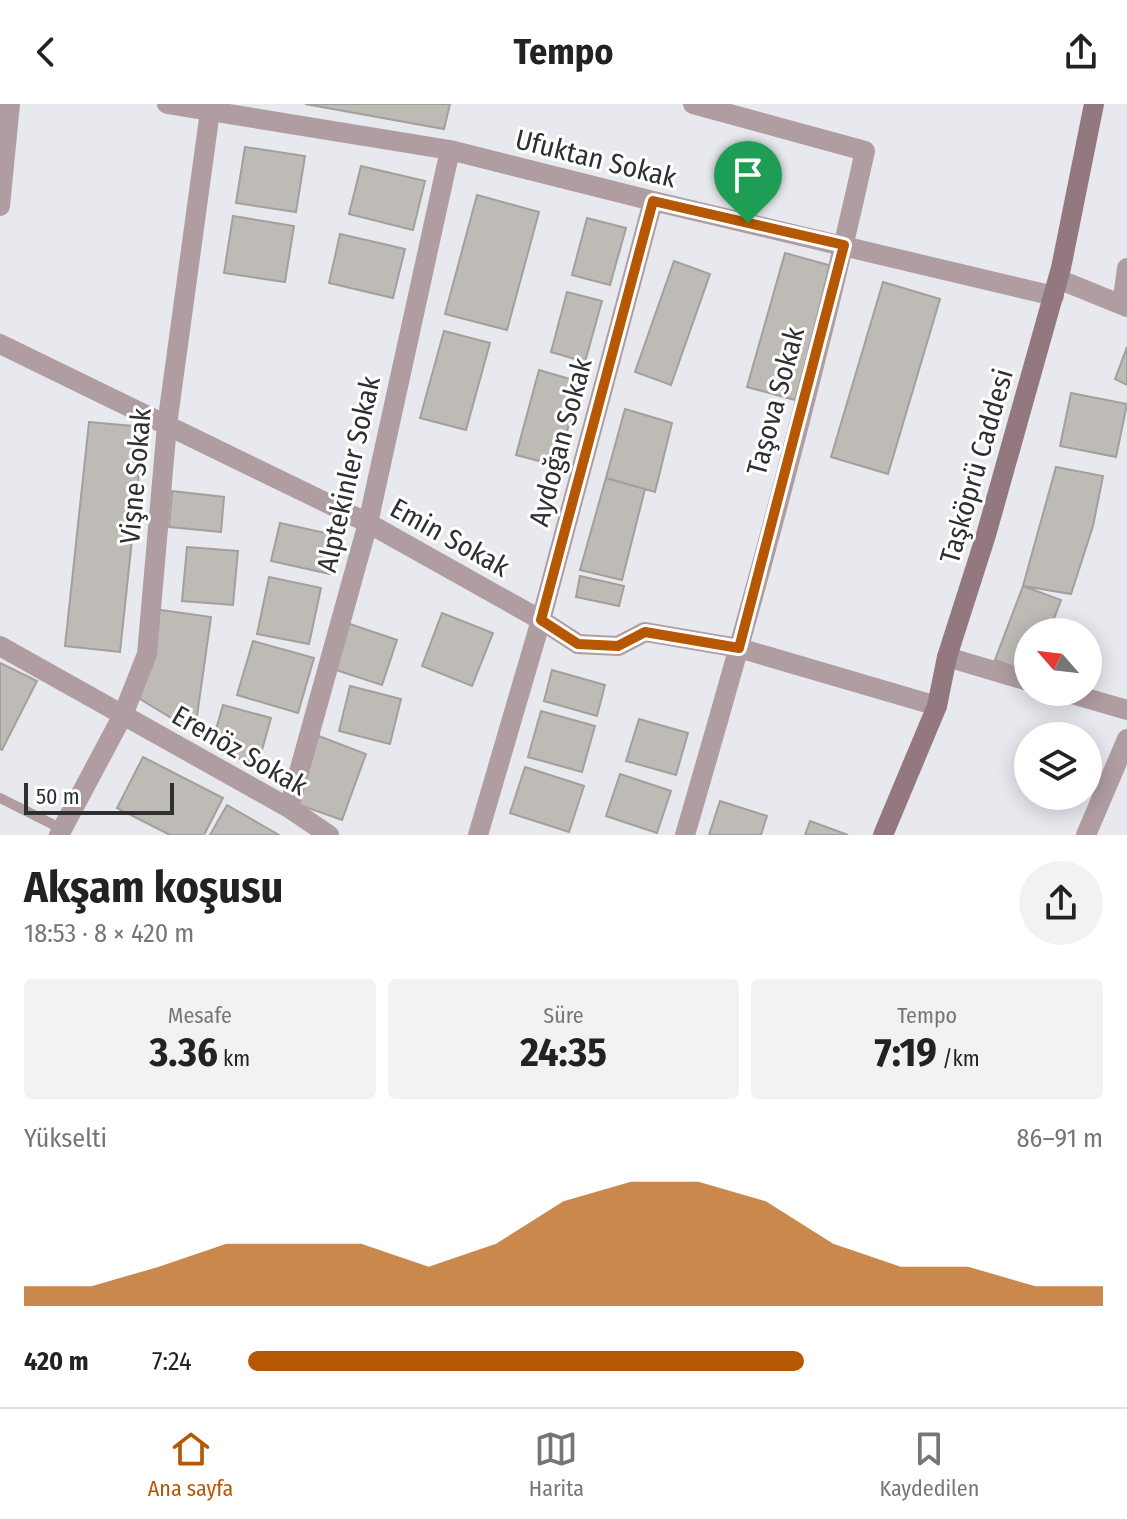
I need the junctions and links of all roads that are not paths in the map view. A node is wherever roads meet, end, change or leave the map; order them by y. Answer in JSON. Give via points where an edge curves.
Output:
{"nodes":[{"id":1,"x":10,"y":104,"type":"edge"},
{"id":2,"x":167,"y":104,"type":"edge"},
{"id":3,"x":693,"y":104,"type":"edge"},
{"id":4,"x":1094,"y":104,"type":"edge"},
{"id":5,"x":210,"y":108,"type":"edge"},
{"id":6,"x":450,"y":150,"type":"junction"},
{"id":7,"x":653,"y":201,"type":"junction"},
{"id":8,"x":0,"y":206,"type":"edge"},
{"id":9,"x":844,"y":245,"type":"junction"},
{"id":10,"x":1127,"y":268,"type":"edge"},
{"id":11,"x":1056,"y":288,"type":"junction"},
{"id":12,"x":1124,"y":306,"type":"edge"},
{"id":13,"x":0,"y":344,"type":"edge"},
{"id":14,"x":167,"y":425,"type":"junction"},
{"id":15,"x":368,"y":523,"type":"junction"},
{"id":16,"x":541,"y":620,"type":"junction"},
{"id":17,"x":0,"y":646,"type":"edge"},
{"id":18,"x":739,"y":648,"type":"junction"},
{"id":19,"x":947,"y":657,"type":"junction"},
{"id":20,"x":1014,"y":677,"type":"edge"},
{"id":21,"x":1102,"y":703,"type":"edge"},
{"id":22,"x":937,"y":706,"type":"junction"},
{"id":23,"x":1127,"y":710,"type":"edge"},
{"id":24,"x":123,"y":715,"type":"junction"},
{"id":25,"x":1127,"y":739,"type":"edge"},
{"id":26,"x":0,"y":798,"type":"edge"},
{"id":27,"x":289,"y":808,"type":"junction"},
{"id":28,"x":60,"y":832,"type":"edge"},
{"id":29,"x":329,"y":835,"type":"edge"},
{"id":30,"x":478,"y":835,"type":"edge"},
{"id":31,"x":685,"y":835,"type":"edge"},
{"id":32,"x":883,"y":835,"type":"edge"},
{"id":33,"x":1086,"y":835,"type":"edge"}],
"edges":[{"from":1,"to":8,"type":"street"},
{"from":2,"to":5,"type":"street","name":"Ufuktan Sokak"},
{"from":3,"to":9,"type":"street","name":"Taşova Sokak","via":[[865,151]]},
{"from":4,"to":11,"type":"main road","name":"Taşköprü Caddesi"},
{"from":5,"to":6,"type":"street","name":"Ufuktan Sokak"},
{"from":5,"to":14,"type":"street","name":"Vişne Sokak"},
{"from":6,"to":7,"type":"street","name":"Ufuktan Sokak"},
{"from":6,"to":15,"type":"street","name":"Alptekinler Sokak"},
{"from":7,"to":9,"type":"street","name":"Ufuktan Sokak"},
{"from":7,"to":16,"type":"street","name":"Aydoğan Sokak"},
{"from":9,"to":11,"type":"street","name":"Ufuktan Sokak"},
{"from":9,"to":18,"type":"street","name":"Taşova Sokak"},
{"from":10,"to":12,"type":"street"},
{"from":11,"to":12,"type":"street","name":"Ufuktan Sokak"},
{"from":11,"to":19,"type":"main road","name":"Taşköprü Caddesi"},
{"from":13,"to":14,"type":"street","name":"Emin Sokak"},
{"from":14,"to":15,"type":"street","name":"Emin Sokak"},
{"from":14,"to":24,"type":"street","name":"Vişne Sokak","via":[[147,654]]},
{"from":15,"to":16,"type":"street","name":"Emin Sokak"},
{"from":15,"to":27,"type":"street","name":"Alptekinler Sokak"},
{"from":16,"to":18,"type":"street","name":"Emin Sokak","via":[[578,644],[618,646],[645,632]]},
{"from":16,"to":30,"type":"street","name":"Aydoğan Sokak"},
{"from":17,"to":24,"type":"street","name":"Erenöz Sokak"},
{"from":18,"to":22,"type":"street","name":"Emin Sokak"},
{"from":18,"to":31,"type":"street","name":"Taşova Sokak"},
{"from":19,"to":20,"type":"street"},
{"from":19,"to":22,"type":"main road","name":"Taşköprü Caddesi"},
{"from":21,"to":23,"type":"street"},
{"from":22,"to":32,"type":"main road","name":"Taşköprü Caddesi"},
{"from":24,"to":27,"type":"street","name":"Erenöz Sokak"},
{"from":24,"to":28,"type":"street","name":"Vişne Sokak"},
{"from":25,"to":33,"type":"street"},
{"from":26,"to":28,"type":"lane"},
{"from":27,"to":29,"type":"street","name":"Erenöz Sokak"}]}
